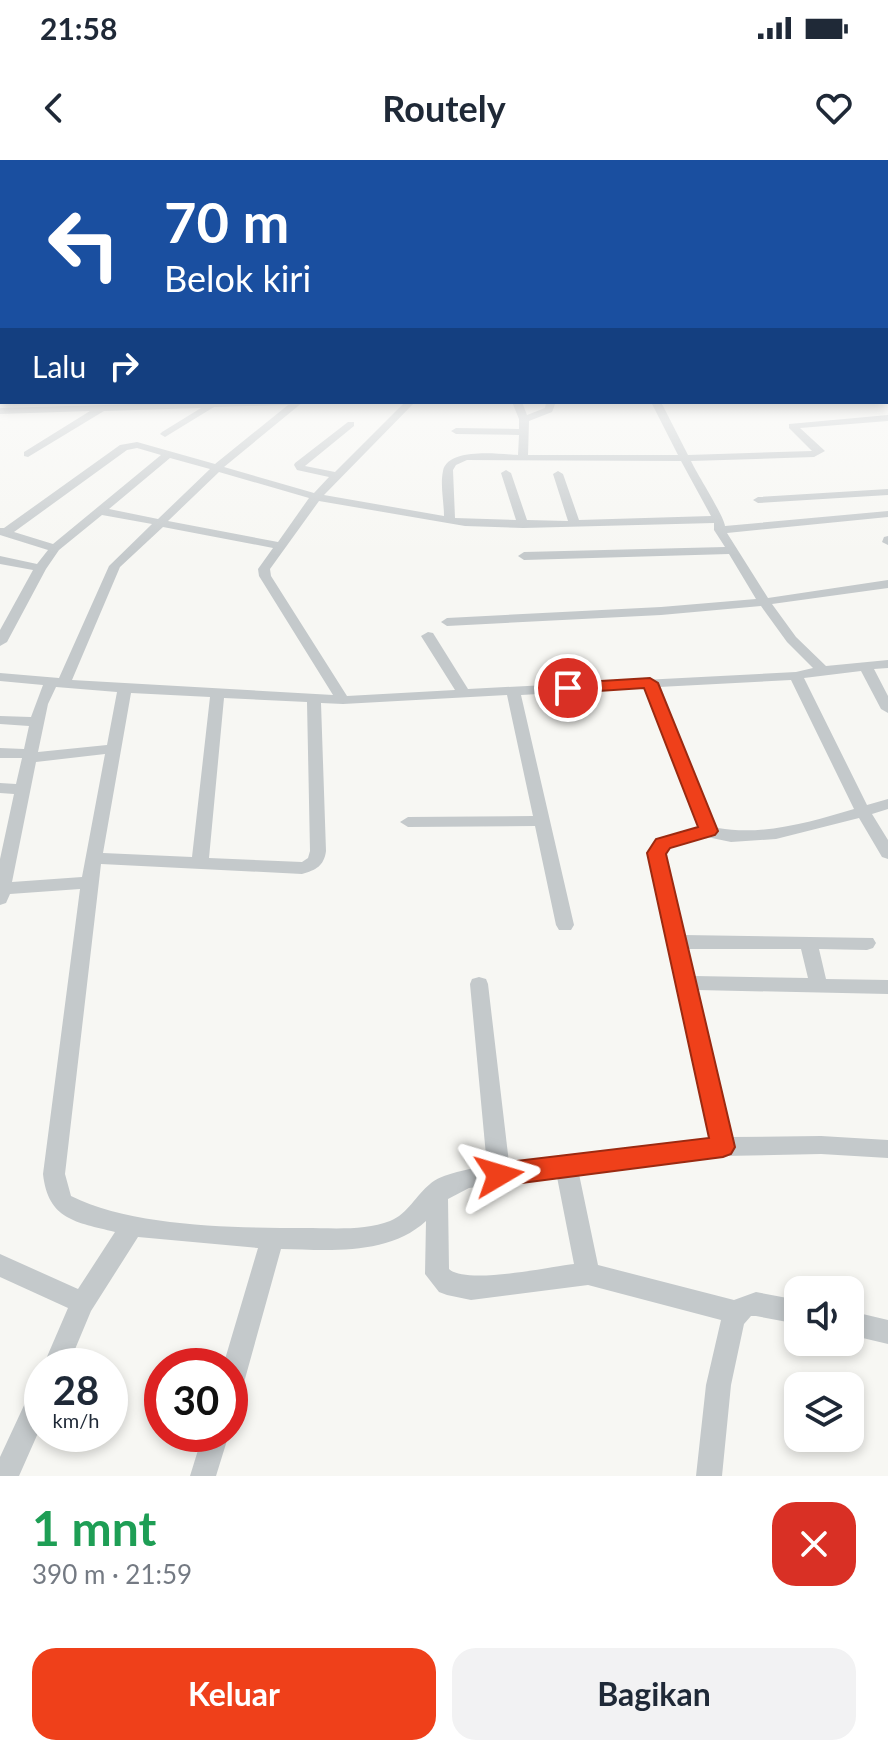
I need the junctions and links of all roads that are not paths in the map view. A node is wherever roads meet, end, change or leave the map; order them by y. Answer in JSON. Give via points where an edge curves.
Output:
{"nodes":[{"id":1,"x":61,"y":433,"type":"edge"},
{"id":2,"x":259,"y":433,"type":"edge"},
{"id":3,"x":339,"y":433,"type":"edge"},
{"id":4,"x":379,"y":433,"type":"edge"},
{"id":5,"x":525,"y":433,"type":"edge"},
{"id":6,"x":671,"y":433,"type":"edge"},
{"id":7,"x":800,"y":433,"type":"edge"},
{"id":8,"x":28,"y":454,"type":"dead end"},
{"id":9,"x":169,"y":454,"type":"junction"},
{"id":10,"x":523,"y":456,"type":"junction"},
{"id":11,"x":683,"y":457,"type":"junction"},
{"id":12,"x":217,"y":468,"type":"junction"},
{"id":13,"x":506,"y":473,"type":"dead end"},
{"id":14,"x":558,"y":474,"type":"dead end"},
{"id":15,"x":337,"y":476,"type":"junction"},
{"id":16,"x":888,"y":492,"type":"edge"},
{"id":17,"x":316,"y":497,"type":"junction"},
{"id":18,"x":758,"y":500,"type":"dead end"},
{"id":19,"x":100,"y":511,"type":"junction"},
{"id":20,"x":887,"y":516,"type":"edge"},
{"id":21,"x":450,"y":521,"type":"junction"},
{"id":22,"x":157,"y":522,"type":"junction"},
{"id":23,"x":575,"y":524,"type":"junction"},
{"id":24,"x":720,"y":524,"type":"junction"},
{"id":25,"x":523,"y":525,"type":"junction"},
{"id":26,"x":3,"y":532,"type":"edge"},
{"id":27,"x":280,"y":546,"type":"junction"},
{"id":28,"x":55,"y":548,"type":"junction"},
{"id":29,"x":733,"y":550,"type":"junction"},
{"id":30,"x":524,"y":556,"type":"dead end"},
{"id":31,"x":0,"y":560,"type":"edge"},
{"id":32,"x":40,"y":568,"type":"junction"},
{"id":33,"x":888,"y":584,"type":"edge"},
{"id":34,"x":763,"y":602,"type":"junction"},
{"id":35,"x":447,"y":622,"type":"dead end"},
{"id":36,"x":428,"y":636,"type":"dead end"},
{"id":37,"x":0,"y":642,"type":"edge"},
{"id":38,"x":888,"y":664,"type":"edge"},
{"id":39,"x":866,"y":667,"type":"junction"},
{"id":40,"x":823,"y":670,"type":"junction"},
{"id":41,"x":796,"y":676,"type":"junction"},
{"id":42,"x":0,"y":677,"type":"edge"},
{"id":43,"x":58,"y":682,"type":"junction"},
{"id":44,"x":650,"y":683,"type":"junction"},
{"id":45,"x":125,"y":689,"type":"junction"},
{"id":46,"x":513,"y":692,"type":"junction"},
{"id":47,"x":217,"y":695,"type":"junction"},
{"id":48,"x":465,"y":695,"type":"junction"},
{"id":49,"x":314,"y":699,"type":"junction"},
{"id":50,"x":343,"y":700,"type":"junction"},
{"id":51,"x":888,"y":709,"type":"edge"},
{"id":52,"x":0,"y":720,"type":"edge"},
{"id":53,"x":37,"y":722,"type":"junction"},
{"id":54,"x":113,"y":749,"type":"junction"},
{"id":55,"x":0,"y":753,"type":"edge"},
{"id":56,"x":31,"y":756,"type":"junction"},
{"id":57,"x":0,"y":788,"type":"edge"},
{"id":58,"x":24,"y":790,"type":"junction"},
{"id":59,"x":888,"y":804,"type":"edge"},
{"id":60,"x":863,"y":812,"type":"junction"},
{"id":61,"x":541,"y":821,"type":"junction"},
{"id":62,"x":408,"y":822,"type":"dead end"},
{"id":63,"x":8,"y":827,"type":"edge"},
{"id":64,"x":709,"y":831,"type":"junction"},
{"id":65,"x":888,"y":853,"type":"edge"},
{"id":66,"x":93,"y":858,"type":"junction"},
{"id":67,"x":200,"y":863,"type":"junction"},
{"id":68,"x":3,"y":868,"type":"edge"},
{"id":69,"x":89,"y":882,"type":"junction"},
{"id":70,"x":2,"y":894,"type":"edge"},
{"id":71,"x":565,"y":925,"type":"dead end"},
{"id":72,"x":676,"y":942,"type":"junction"},
{"id":73,"x":808,"y":943,"type":"junction"},
{"id":74,"x":867,"y":943,"type":"dead end"},
{"id":75,"x":686,"y":983,"type":"junction"},
{"id":76,"x":479,"y":984,"type":"dead end"},
{"id":77,"x":819,"y":986,"type":"junction"},
{"id":78,"x":888,"y":987,"type":"edge"},
{"id":79,"x":723,"y":1147,"type":"junction"},
{"id":80,"x":888,"y":1149,"type":"edge"},
{"id":81,"x":566,"y":1166,"type":"junction"},
{"id":82,"x":499,"y":1175,"type":"junction"},
{"id":83,"x":437,"y":1191,"type":"junction"},
{"id":84,"x":132,"y":1226,"type":"junction"},
{"id":85,"x":272,"y":1240,"type":"junction"},
{"id":86,"x":0,"y":1265,"type":"edge"},
{"id":87,"x":588,"y":1274,"type":"junction"},
{"id":88,"x":83,"y":1303,"type":"junction"},
{"id":89,"x":784,"y":1309,"type":"edge"},
{"id":90,"x":735,"y":1312,"type":"junction"},
{"id":91,"x":864,"y":1326,"type":"edge"},
{"id":92,"x":888,"y":1332,"type":"edge"},
{"id":93,"x":63,"y":1348,"type":"edge"},
{"id":94,"x":241,"y":1348,"type":"edge"},
{"id":95,"x":24,"y":1428,"type":"edge"},
{"id":96,"x":210,"y":1452,"type":"edge"},
{"id":97,"x":6,"y":1462,"type":"edge"},
{"id":98,"x":203,"y":1476,"type":"edge"},
{"id":99,"x":709,"y":1476,"type":"edge"}],
"edges":[{"from":1,"to":8,"type":"street"},
{"from":2,"to":12,"type":"street"},
{"from":3,"to":15,"type":"street","via":[[299,465]]},
{"from":4,"to":15,"type":"street"},
{"from":5,"to":10,"type":"street"},
{"from":6,"to":11,"type":"street"},
{"from":7,"to":11,"type":"street","via":[[818,453]]},
{"from":9,"to":12,"type":"street"},
{"from":9,"to":19,"type":"street"},
{"from":9,"to":26,"type":"street","via":[[139,445],[124,447]]},
{"from":10,"to":11,"type":"street"},
{"from":10,"to":21,"type":"street","via":[[472,457],[452,463]]},
{"from":11,"to":24,"type":"street"},
{"from":12,"to":17,"type":"street"},
{"from":12,"to":22,"type":"street"},
{"from":13,"to":25,"type":"street"},
{"from":14,"to":23,"type":"street"},
{"from":15,"to":17,"type":"street"},
{"from":16,"to":18,"type":"street"},
{"from":17,"to":21,"type":"street"},
{"from":17,"to":27,"type":"street"},
{"from":19,"to":22,"type":"street"},
{"from":19,"to":28,"type":"street"},
{"from":20,"to":24,"type":"street"},
{"from":21,"to":25,"type":"street"},
{"from":22,"to":27,"type":"street"},
{"from":22,"to":43,"type":"street","via":[[115,566]]},
{"from":23,"to":24,"type":"street"},
{"from":23,"to":25,"type":"street"},
{"from":24,"to":29,"type":"street"},
{"from":26,"to":28,"type":"street"},
{"from":27,"to":50,"type":"street","via":[[264,569],[265,576]]},
{"from":28,"to":32,"type":"street"},
{"from":29,"to":30,"type":"street"},
{"from":29,"to":34,"type":"street"},
{"from":31,"to":32,"type":"street"},
{"from":32,"to":37,"type":"street"},
{"from":33,"to":34,"type":"street"},
{"from":34,"to":35,"type":"street"},
{"from":34,"to":40,"type":"street","via":[[802,653]]},
{"from":36,"to":48,"type":"street"},
{"from":38,"to":39,"type":"street"},
{"from":39,"to":40,"type":"street"},
{"from":39,"to":51,"type":"street"},
{"from":40,"to":41,"type":"street"},
{"from":41,"to":44,"type":"street"},
{"from":41,"to":60,"type":"street"},
{"from":42,"to":43,"type":"street"},
{"from":43,"to":45,"type":"street"},
{"from":43,"to":53,"type":"street","via":[[41,704]]},
{"from":44,"to":46,"type":"street"},
{"from":44,"to":64,"type":"street"},
{"from":45,"to":47,"type":"street"},
{"from":45,"to":54,"type":"street"},
{"from":46,"to":48,"type":"street"},
{"from":46,"to":61,"type":"street"},
{"from":47,"to":49,"type":"street"},
{"from":47,"to":67,"type":"street"},
{"from":48,"to":50,"type":"street"},
{"from":49,"to":50,"type":"street"},
{"from":49,"to":67,"type":"street","via":[[316,861],[302,868]]},
{"from":52,"to":53,"type":"street"},
{"from":53,"to":56,"type":"street"},
{"from":54,"to":56,"type":"street"},
{"from":54,"to":66,"type":"street"},
{"from":55,"to":56,"type":"street"},
{"from":56,"to":58,"type":"street"},
{"from":57,"to":58,"type":"street"},
{"from":58,"to":63,"type":"street"},
{"from":59,"to":60,"type":"street"},
{"from":60,"to":64,"type":"street","via":[[778,832],[723,836]]},
{"from":60,"to":65,"type":"street"},
{"from":61,"to":62,"type":"street"},
{"from":61,"to":71,"type":"street"},
{"from":63,"to":68,"type":"street"},
{"from":64,"to":72,"type":"street","via":[[657,850]]},
{"from":66,"to":67,"type":"street"},
{"from":66,"to":69,"type":"street"},
{"from":68,"to":70,"type":"street"},
{"from":69,"to":70,"type":"street"},
{"from":69,"to":84,"type":"street","via":[[54,1174],[62,1202]]},
{"from":72,"to":73,"type":"street"},
{"from":72,"to":75,"type":"street"},
{"from":73,"to":74,"type":"street"},
{"from":73,"to":77,"type":"street"},
{"from":75,"to":77,"type":"street"},
{"from":75,"to":79,"type":"street"},
{"from":76,"to":82,"type":"street"},
{"from":77,"to":78,"type":"street"},
{"from":79,"to":80,"type":"street"},
{"from":79,"to":81,"type":"street"},
{"from":81,"to":82,"type":"street"},
{"from":81,"to":87,"type":"street"},
{"from":82,"to":83,"type":"street","via":[[456,1181]]},
{"from":83,"to":85,"type":"street","via":[[411,1220],[390,1232]]},
{"from":83,"to":87,"type":"street","via":[[435,1258],[437,1277],[443,1282],[471,1288]]},
{"from":84,"to":85,"type":"street"},
{"from":84,"to":88,"type":"street"},
{"from":85,"to":94,"type":"street"},
{"from":86,"to":88,"type":"street"},
{"from":87,"to":90,"type":"street"},
{"from":88,"to":93,"type":"street"},
{"from":89,"to":90,"type":"street","via":[[754,1304]]},
{"from":90,"to":99,"type":"street","via":[[720,1373]]},
{"from":91,"to":92,"type":"street"},
{"from":95,"to":97,"type":"street"},
{"from":96,"to":98,"type":"street"}]}
